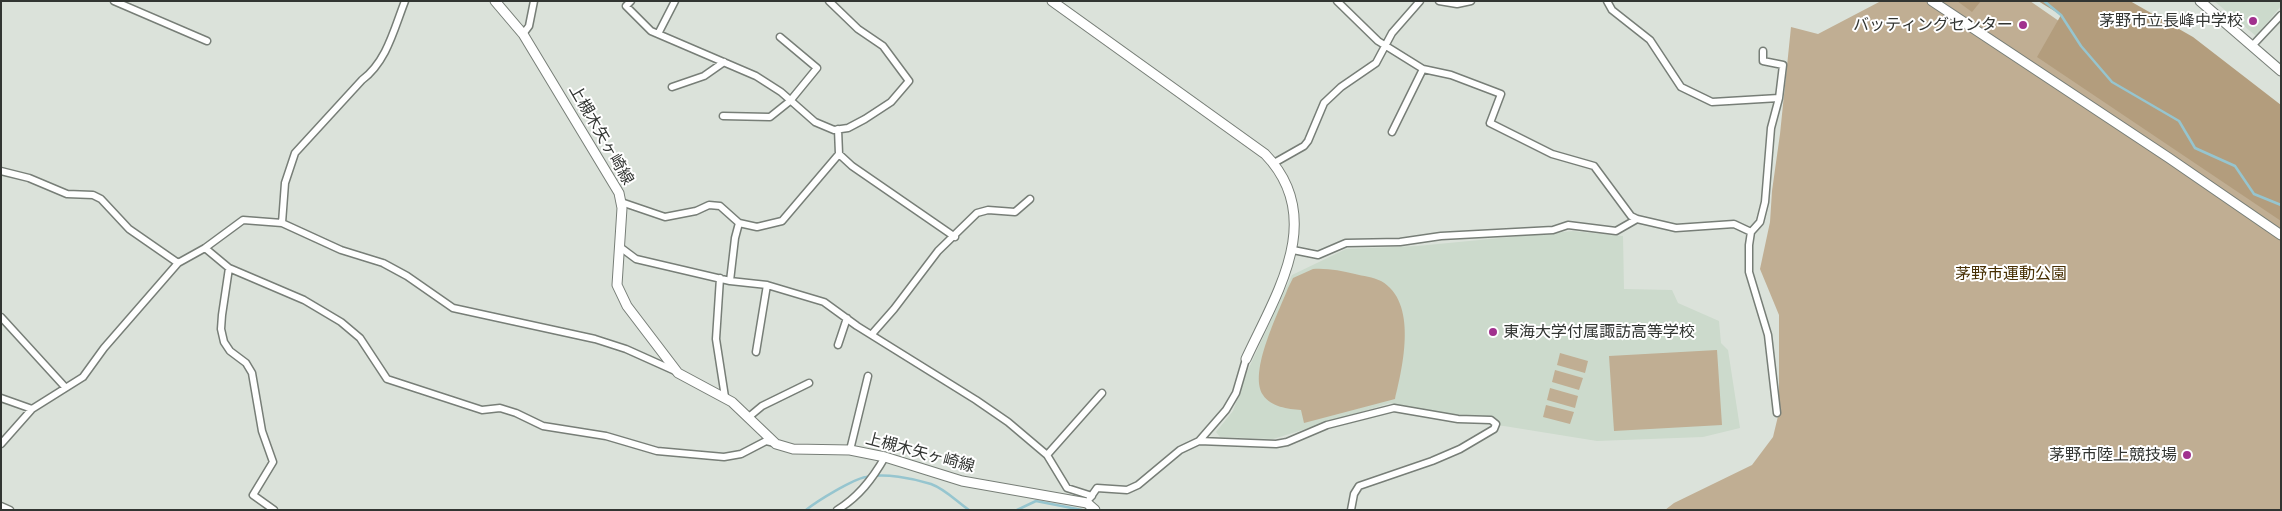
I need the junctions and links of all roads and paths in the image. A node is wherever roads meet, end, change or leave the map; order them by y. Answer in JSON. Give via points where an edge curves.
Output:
{"nodes":[{"id":1,"x":114,"y":1,"type":"edge"},
{"id":2,"x":405,"y":1,"type":"edge"},
{"id":3,"x":495,"y":1,"type":"edge"},
{"id":4,"x":534,"y":1,"type":"edge"},
{"id":5,"x":675,"y":1,"type":"edge"},
{"id":6,"x":829,"y":1,"type":"edge"},
{"id":7,"x":1052,"y":1,"type":"edge"},
{"id":8,"x":1337,"y":1,"type":"edge"},
{"id":9,"x":1420,"y":1,"type":"edge"},
{"id":10,"x":1439,"y":1,"type":"edge"},
{"id":11,"x":1471,"y":1,"type":"edge"},
{"id":12,"x":1607,"y":1,"type":"edge"},
{"id":13,"x":1932,"y":1,"type":"edge"},
{"id":14,"x":2200,"y":1,"type":"edge"},
{"id":15,"x":626,"y":3,"type":"edge"},
{"id":16,"x":2281,"y":15,"type":"edge"},
{"id":17,"x":523,"y":34,"type":"junction"},
{"id":18,"x":658,"y":34,"type":"junction"},
{"id":19,"x":780,"y":37,"type":"dead end"},
{"id":20,"x":207,"y":41,"type":"dead end"},
{"id":21,"x":1385,"y":45,"type":"junction"},
{"id":22,"x":2252,"y":46,"type":"junction"},
{"id":23,"x":1764,"y":51,"type":"dead end"},
{"id":24,"x":724,"y":62,"type":"junction"},
{"id":25,"x":1423,"y":69,"type":"junction"},
{"id":26,"x":2281,"y":71,"type":"edge"},
{"id":27,"x":672,"y":87,"type":"dead end"},
{"id":28,"x":1778,"y":98,"type":"junction"},
{"id":29,"x":790,"y":101,"type":"junction"},
{"id":30,"x":723,"y":116,"type":"dead end"},
{"id":31,"x":838,"y":129,"type":"junction"},
{"id":32,"x":1392,"y":132,"type":"dead end"},
{"id":33,"x":839,"y":154,"type":"junction"},
{"id":34,"x":1274,"y":163,"type":"junction"},
{"id":35,"x":1,"y":171,"type":"edge"},
{"id":36,"x":1030,"y":199,"type":"dead end"},
{"id":37,"x":621,"y":202,"type":"junction"},
{"id":38,"x":1637,"y":219,"type":"junction"},
{"id":39,"x":282,"y":223,"type":"junction"},
{"id":40,"x":739,"y":223,"type":"junction"},
{"id":41,"x":1751,"y":232,"type":"junction"},
{"id":42,"x":2281,"y":235,"type":"edge"},
{"id":43,"x":955,"y":237,"type":"junction"},
{"id":44,"x":205,"y":248,"type":"junction"},
{"id":45,"x":620,"y":248,"type":"junction"},
{"id":46,"x":1293,"y":250,"type":"junction"},
{"id":47,"x":178,"y":263,"type":"junction"},
{"id":48,"x":229,"y":268,"type":"junction"},
{"id":49,"x":720,"y":278,"type":"junction"},
{"id":50,"x":730,"y":281,"type":"junction"},
{"id":51,"x":767,"y":285,"type":"junction"},
{"id":52,"x":1,"y":317,"type":"edge"},
{"id":53,"x":847,"y":318,"type":"junction"},
{"id":54,"x":872,"y":334,"type":"junction"},
{"id":55,"x":838,"y":346,"type":"dead end"},
{"id":56,"x":756,"y":352,"type":"dead end"},
{"id":57,"x":1246,"y":359,"type":"joint"},
{"id":58,"x":678,"y":373,"type":"junction"},
{"id":59,"x":868,"y":376,"type":"dead end"},
{"id":60,"x":809,"y":382,"type":"dead end"},
{"id":61,"x":64,"y":388,"type":"junction"},
{"id":62,"x":1102,"y":393,"type":"dead end"},
{"id":63,"x":725,"y":397,"type":"junction"},
{"id":64,"x":1,"y":398,"type":"edge"},
{"id":65,"x":32,"y":409,"type":"junction"},
{"id":66,"x":1777,"y":413,"type":"dead end"},
{"id":67,"x":750,"y":416,"type":"junction"},
{"id":68,"x":1199,"y":441,"type":"junction"},
{"id":69,"x":1,"y":444,"type":"edge"},
{"id":70,"x":776,"y":444,"type":"junction"},
{"id":71,"x":850,"y":450,"type":"junction"},
{"id":72,"x":1047,"y":455,"type":"junction"},
{"id":73,"x":885,"y":457,"type":"junction"},
{"id":74,"x":1089,"y":500,"type":"junction"},
{"id":75,"x":1,"y":506,"type":"edge"},
{"id":76,"x":10,"y":510,"type":"edge"},
{"id":77,"x":274,"y":510,"type":"edge"},
{"id":78,"x":837,"y":510,"type":"edge"},
{"id":79,"x":1095,"y":510,"type":"edge"},
{"id":80,"x":1351,"y":510,"type":"edge"}],
"edges":[{"from":1,"to":20,"type":"street"},
{"from":2,"to":39,"type":"street","via":[[382,60],[374,71],[294,153],[285,183]]},
{"from":3,"to":17,"type":"street","name":"上槻木矢ヶ崎線"},
{"from":4,"to":17,"type":"street","via":[[529,26]]},
{"from":5,"to":18,"type":"street"},
{"from":6,"to":31,"type":"street","via":[[858,29],[883,46],[909,81],[891,102],[865,119]]},
{"from":7,"to":34,"type":"street"},
{"from":8,"to":21,"type":"street","via":[[1363,29]]},
{"from":9,"to":21,"type":"street"},
{"from":10,"to":11,"type":"street","via":[[1456,4]]},
{"from":12,"to":28,"type":"street","via":[[1612,10],[1650,40],[1681,87],[1712,102]]},
{"from":13,"to":42,"type":"street"},
{"from":14,"to":22,"type":"street"},
{"from":15,"to":18,"type":"street","via":[[651,31]]},
{"from":16,"to":22,"type":"street"},
{"from":17,"to":37,"type":"street","name":"上槻木矢ヶ崎線","via":[[603,163]]},
{"from":18,"to":24,"type":"street"},
{"from":19,"to":29,"type":"street","via":[[816,68]]},
{"from":21,"to":25,"type":"street"},
{"from":21,"to":34,"type":"street","via":[[1370,69],[1341,87],[1324,103],[1304,146]]},
{"from":22,"to":26,"type":"street"},
{"from":23,"to":28,"type":"street","via":[[1763,61],[1783,65]]},
{"from":24,"to":27,"type":"street","via":[[704,76]]},
{"from":24,"to":29,"type":"street","via":[[756,76]]},
{"from":25,"to":32,"type":"street"},
{"from":25,"to":38,"type":"street","via":[[1451,75],[1501,94],[1490,123],[1552,154],[1594,166],[1631,216]]},
{"from":28,"to":41,"type":"street","via":[[1771,128],[1765,202],[1760,222]]},
{"from":29,"to":30,"type":"street","via":[[770,116]]},
{"from":29,"to":31,"type":"street","via":[[815,122]]},
{"from":31,"to":33,"type":"street"},
{"from":33,"to":40,"type":"street","via":[[782,221],[757,227]]},
{"from":33,"to":43,"type":"street"},
{"from":34,"to":46,"type":"street","via":[[1287,185],[1295,216]]},
{"from":35,"to":47,"type":"street","via":[[29,178],[67,194],[101,198],[129,229]]},
{"from":36,"to":43,"type":"street","via":[[1015,212],[988,210],[977,213]]},
{"from":37,"to":40,"type":"street","via":[[665,217],[709,205],[720,206]]},
{"from":37,"to":45,"type":"street","name":"上槻木矢ヶ崎線"},
{"from":38,"to":41,"type":"street","via":[[1676,228],[1734,224]]},
{"from":38,"to":46,"type":"street","via":[[1616,231],[1568,226],[1553,230],[1441,236],[1400,242],[1346,243],[1318,254]]},
{"from":39,"to":44,"type":"street","via":[[243,220]]},
{"from":39,"to":58,"type":"street","via":[[341,250],[383,263],[453,308],[595,339],[626,348]]},
{"from":40,"to":50,"type":"street"},
{"from":41,"to":66,"type":"street","via":[[1749,272],[1768,335]]},
{"from":43,"to":54,"type":"street","via":[[938,251]]},
{"from":44,"to":47,"type":"street"},
{"from":44,"to":48,"type":"street"},
{"from":45,"to":49,"type":"street","via":[[636,259]]},
{"from":45,"to":58,"type":"street","name":"上槻木矢ヶ崎線","via":[[617,285],[628,306]]},
{"from":46,"to":57,"type":"street"},
{"from":47,"to":61,"type":"street","via":[[83,377]]},
{"from":48,"to":70,"type":"street","via":[[304,300],[341,322],[360,338],[387,379],[482,410],[500,408],[543,426],[606,436],[657,451],[724,457],[741,454],[766,441]]},
{"from":48,"to":77,"type":"street","via":[[221,329],[227,347],[246,363],[253,376],[262,431],[273,462],[253,495]]},
{"from":49,"to":50,"type":"street"},
{"from":49,"to":63,"type":"street","via":[[716,339]]},
{"from":50,"to":51,"type":"street"},
{"from":51,"to":53,"type":"street","via":[[824,302]]},
{"from":51,"to":56,"type":"street"},
{"from":52,"to":61,"type":"street"},
{"from":53,"to":54,"type":"street"},
{"from":53,"to":55,"type":"street"},
{"from":54,"to":72,"type":"street","via":[[1008,422]]},
{"from":57,"to":68,"type":"street","via":[[1236,393]]},
{"from":58,"to":63,"type":"street","name":"上槻木矢ヶ崎線"},
{"from":59,"to":71,"type":"street"},
{"from":60,"to":67,"type":"street","via":[[762,406]]},
{"from":61,"to":65,"type":"street"},
{"from":62,"to":72,"type":"street"},
{"from":63,"to":67,"type":"street","name":"上槻木矢ヶ崎線"},
{"from":64,"to":65,"type":"street"},
{"from":65,"to":69,"type":"street"},
{"from":67,"to":70,"type":"street","name":"上槻木矢ヶ崎線"},
{"from":68,"to":74,"type":"street","via":[[1180,450],[1138,486],[1127,490],[1097,488]]},
{"from":68,"to":80,"type":"street","via":[[1276,444],[1327,425],[1394,408],[1458,419],[1491,420],[1496,424],[1494,430],[1460,449],[1359,486]]},
{"from":70,"to":71,"type":"street","name":"上槻木矢ヶ崎線","via":[[793,449]]},
{"from":71,"to":73,"type":"street","name":"上槻木矢ヶ崎線"},
{"from":72,"to":74,"type":"street","via":[[1063,484]]},
{"from":73,"to":74,"type":"street","name":"上槻木矢ヶ崎線","via":[[962,481]]},
{"from":73,"to":78,"type":"street","via":[[867,484]]},
{"from":74,"to":79,"type":"street"},
{"from":75,"to":76,"type":"street"}]}
